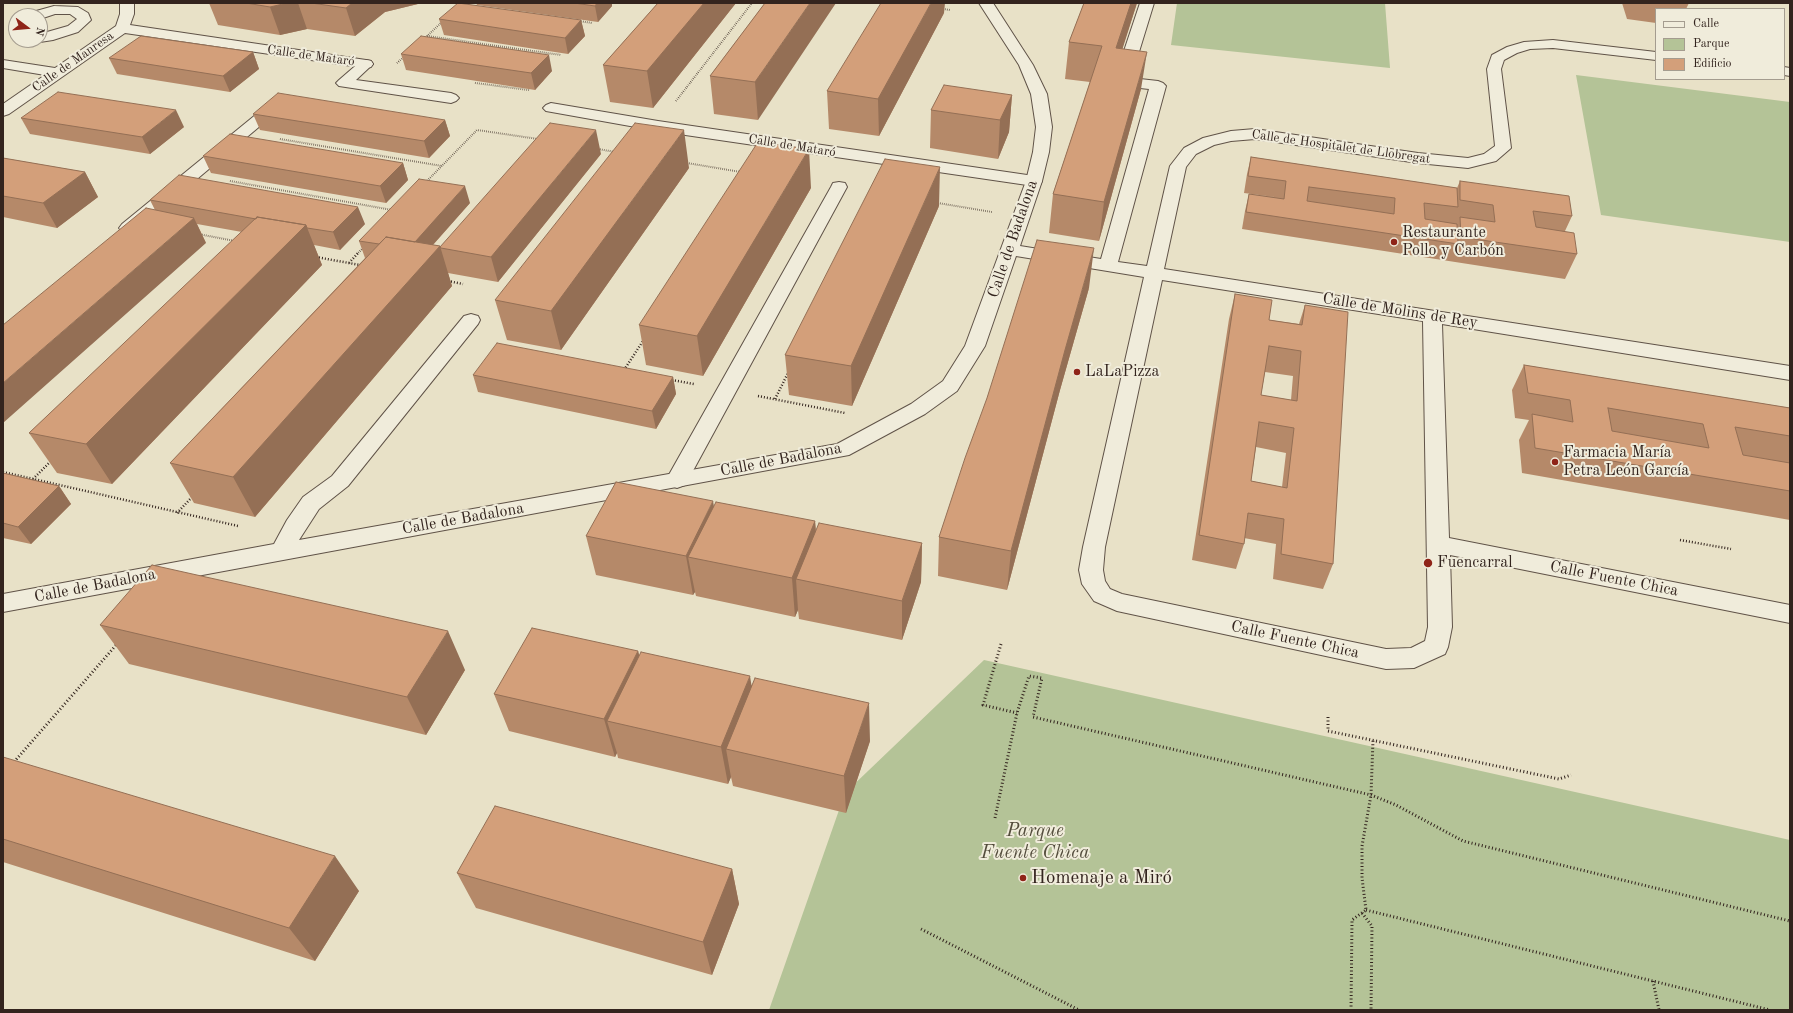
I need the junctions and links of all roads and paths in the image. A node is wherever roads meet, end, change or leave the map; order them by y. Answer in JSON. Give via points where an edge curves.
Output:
{"nodes":[{"id":1,"x":127,"y":3,"type":"edge"},
{"id":2,"x":752,"y":3,"type":"edge"},
{"id":3,"x":986,"y":3,"type":"edge"},
{"id":4,"x":1147,"y":3,"type":"edge"},
{"id":5,"x":62,"y":6,"type":"edge"},
{"id":6,"x":936,"y":8,"type":"dead end"},
{"id":7,"x":950,"y":10,"type":"dead end"},
{"id":8,"x":48,"y":12,"type":"edge"},
{"id":9,"x":444,"y":20,"type":"edge"},
{"id":10,"x":577,"y":21,"type":"edge"},
{"id":11,"x":592,"y":23,"type":"edge"},
{"id":12,"x":122,"y":28,"type":"junction"},
{"id":13,"x":48,"y":36,"type":"edge"},
{"id":14,"x":427,"y":36,"type":"junction"},
{"id":15,"x":422,"y":41,"type":"edge"},
{"id":16,"x":406,"y":55,"type":"edge"},
{"id":17,"x":561,"y":55,"type":"edge"},
{"id":18,"x":1655,"y":56,"type":"edge"},
{"id":19,"x":3,"y":64,"type":"edge"},
{"id":20,"x":395,"y":65,"type":"dead end"},
{"id":21,"x":59,"y":73,"type":"junction"},
{"id":22,"x":475,"y":82,"type":"edge"},
{"id":23,"x":529,"y":90,"type":"edge"},
{"id":24,"x":288,"y":95,"type":"edge"},
{"id":25,"x":451,"y":98,"type":"dead end"},
{"id":26,"x":551,"y":108,"type":"dead end"},
{"id":27,"x":3,"y":111,"type":"edge"},
{"id":28,"x":658,"y":126,"type":"junction"},
{"id":29,"x":242,"y":133,"type":"junction"},
{"id":30,"x":538,"y":140,"type":"edge"},
{"id":31,"x":592,"y":148,"type":"edge"},
{"id":32,"x":622,"y":153,"type":"edge"},
{"id":33,"x":683,"y":163,"type":"dead end"},
{"id":34,"x":442,"y":166,"type":"junction"},
{"id":35,"x":743,"y":172,"type":"edge"},
{"id":36,"x":192,"y":174,"type":"junction"},
{"id":37,"x":1034,"y":181,"type":"junction"},
{"id":38,"x":426,"y":182,"type":"edge"},
{"id":39,"x":839,"y":187,"type":"dead end"},
{"id":40,"x":937,"y":203,"type":"dead end"},
{"id":41,"x":399,"y":211,"type":"edge"},
{"id":42,"x":996,"y":212,"type":"dead end"},
{"id":43,"x":123,"y":232,"type":"edge"},
{"id":44,"x":197,"y":234,"type":"dead end"},
{"id":45,"x":235,"y":241,"type":"edge"},
{"id":46,"x":369,"y":242,"type":"edge"},
{"id":47,"x":1010,"y":250,"type":"junction"},
{"id":48,"x":311,"y":256,"type":"dead end"},
{"id":49,"x":349,"y":263,"type":"junction"},
{"id":50,"x":362,"y":265,"type":"edge"},
{"id":51,"x":1108,"y":265,"type":"junction"},
{"id":52,"x":1155,"y":272,"type":"junction"},
{"id":53,"x":441,"y":280,"type":"dead end"},
{"id":54,"x":463,"y":284,"type":"dead end"},
{"id":55,"x":1432,"y":316,"type":"junction"},
{"id":56,"x":471,"y":320,"type":"dead end"},
{"id":57,"x":645,"y":338,"type":"edge"},
{"id":58,"x":616,"y":369,"type":"edge"},
{"id":59,"x":624,"y":371,"type":"junction"},
{"id":60,"x":789,"y":371,"type":"edge"},
{"id":61,"x":632,"y":372,"type":"edge"},
{"id":62,"x":1790,"y":373,"type":"edge"},
{"id":63,"x":671,"y":380,"type":"edge"},
{"id":64,"x":726,"y":390,"type":"junction"},
{"id":65,"x":775,"y":400,"type":"junction"},
{"id":66,"x":895,"y":423,"type":"junction"},
{"id":67,"x":56,"y":457,"type":"edge"},
{"id":68,"x":3,"y":472,"type":"edge"},
{"id":69,"x":33,"y":479,"type":"junction"},
{"id":70,"x":677,"y":480,"type":"junction"},
{"id":71,"x":194,"y":495,"type":"edge"},
{"id":72,"x":178,"y":513,"type":"junction"},
{"id":73,"x":243,"y":527,"type":"dead end"},
{"id":74,"x":1680,"y":540,"type":"dead end"},
{"id":75,"x":1438,"y":544,"type":"junction"},
{"id":76,"x":1094,"y":547,"type":"joint"},
{"id":77,"x":1731,"y":549,"type":"dead end"},
{"id":78,"x":282,"y":552,"type":"junction"},
{"id":79,"x":3,"y":603,"type":"edge"},
{"id":80,"x":1790,"y":614,"type":"edge"},
{"id":81,"x":118,"y":642,"type":"edge"},
{"id":82,"x":1001,"y":644,"type":"dead end"},
{"id":83,"x":1017,"y":713,"type":"junction"},
{"id":84,"x":1328,"y":717,"type":"dead end"},
{"id":85,"x":1373,"y":740,"type":"junction"},
{"id":86,"x":14,"y":763,"type":"edge"},
{"id":87,"x":1571,"y":775,"type":"dead end"},
{"id":88,"x":1371,"y":795,"type":"junction"},
{"id":89,"x":995,"y":818,"type":"dead end"},
{"id":90,"x":1366,"y":910,"type":"junction"},
{"id":91,"x":1362,"y":914,"type":"junction"},
{"id":92,"x":1790,"y":921,"type":"edge"},
{"id":93,"x":921,"y":929,"type":"dead end"},
{"id":94,"x":1653,"y":981,"type":"junction"},
{"id":95,"x":1079,"y":1010,"type":"edge"},
{"id":96,"x":1351,"y":1010,"type":"edge"},
{"id":97,"x":1371,"y":1010,"type":"edge"},
{"id":98,"x":1659,"y":1010,"type":"edge"},
{"id":99,"x":1770,"y":1010,"type":"edge"}],
"edges":[{"from":1,"to":12,"type":"street","name":"Calle de Manresa","via":[[128,14]]},
{"from":2,"to":28,"type":"path"},
{"from":3,"to":37,"type":"street","name":"Calle de Badalona","via":[[1026,65],[1040,94],[1044,127]]},
{"from":4,"to":51,"type":"street","via":[[1122,82],[1158,86]]},
{"from":5,"to":8,"type":"street"},
{"from":5,"to":13,"type":"street","via":[[79,12],[84,20],[73,29]]},
{"from":6,"to":7,"type":"path"},
{"from":9,"to":14,"type":"path"},
{"from":10,"to":11,"type":"path"},
{"from":12,"to":21,"type":"street","name":"Calle de Manresa"},
{"from":12,"to":25,"type":"street","name":"Calle de Mataró","via":[[366,64],[344,83]]},
{"from":14,"to":15,"type":"path"},
{"from":14,"to":17,"type":"path"},
{"from":16,"to":20,"type":"path"},
{"from":18,"to":52,"type":"street","name":"Calle de Hospitalet de Llobregat","via":[[1553,44],[1529,45],[1497,58],[1494,69],[1503,148],[1490,158],[1468,163],[1254,134],[1209,141],[1190,151],[1178,166]]},
{"from":19,"to":21,"type":"street"},
{"from":21,"to":27,"type":"street","name":"Calle de Manresa"},
{"from":22,"to":23,"type":"path"},
{"from":24,"to":29,"type":"street"},
{"from":26,"to":28,"type":"street","name":"Calle de Mataró"},
{"from":28,"to":37,"type":"street","name":"Calle de Mataró"},
{"from":29,"to":34,"type":"path"},
{"from":29,"to":36,"type":"street"},
{"from":30,"to":34,"type":"path","via":[[477,130]]},
{"from":31,"to":32,"type":"path"},
{"from":33,"to":35,"type":"path"},
{"from":34,"to":38,"type":"path"},
{"from":36,"to":41,"type":"path"},
{"from":36,"to":43,"type":"street"},
{"from":37,"to":47,"type":"street","name":"Calle de Badalona"},
{"from":39,"to":64,"type":"street"},
{"from":40,"to":42,"type":"path"},
{"from":44,"to":45,"type":"path"},
{"from":46,"to":49,"type":"path"},
{"from":47,"to":51,"type":"street","name":"Calle de Molins de Rey"},
{"from":47,"to":66,"type":"street","name":"Calle de Badalona","via":[[976,346],[950,386]]},
{"from":48,"to":49,"type":"path"},
{"from":49,"to":50,"type":"path"},
{"from":51,"to":52,"type":"street","name":"Calle de Molins de Rey"},
{"from":52,"to":55,"type":"street","name":"Calle de Molins de Rey"},
{"from":52,"to":76,"type":"street","name":"Calle de Hospitalet de Llobregat"},
{"from":53,"to":54,"type":"path"},
{"from":55,"to":62,"type":"street","name":"Calle de Molins de Rey"},
{"from":55,"to":75,"type":"street","name":"Calle Fuente Chica"},
{"from":56,"to":78,"type":"street","via":[[340,480],[310,503]]},
{"from":57,"to":59,"type":"path"},
{"from":58,"to":59,"type":"path"},
{"from":59,"to":61,"type":"path"},
{"from":60,"to":65,"type":"path"},
{"from":63,"to":64,"type":"path"},
{"from":64,"to":65,"type":"path"},
{"from":64,"to":70,"type":"street"},
{"from":65,"to":66,"type":"path"},
{"from":66,"to":70,"type":"street","name":"Calle de Badalona","via":[[842,450]]},
{"from":67,"to":69,"type":"path"},
{"from":68,"to":69,"type":"path"},
{"from":69,"to":72,"type":"path"},
{"from":70,"to":78,"type":"street","name":"Calle de Badalona"},
{"from":71,"to":72,"type":"path"},
{"from":72,"to":73,"type":"path"},
{"from":74,"to":77,"type":"path"},
{"from":75,"to":76,"type":"street","name":"Calle Fuente Chica","via":[[1440,627],[1436,647],[1414,658],[1386,659],[1117,602],[1102,595],[1094,584],[1091,570]]},
{"from":75,"to":80,"type":"street","name":"Calle Fuente Chica"},
{"from":78,"to":79,"type":"street","name":"Calle de Badalona"},
{"from":81,"to":86,"type":"path"},
{"from":82,"to":83,"type":"path","via":[[983,705]]},
{"from":83,"to":88,"type":"path","via":[[1029,676],[1042,678],[1034,716]]},
{"from":83,"to":89,"type":"path"},
{"from":84,"to":85,"type":"path","via":[[1328,731]]},
{"from":85,"to":87,"type":"path","via":[[1558,779]]},
{"from":85,"to":88,"type":"path"},
{"from":88,"to":90,"type":"path","via":[[1362,846]]},
{"from":88,"to":92,"type":"path","via":[[1396,805],[1463,840]]},
{"from":90,"to":91,"type":"path"},
{"from":90,"to":94,"type":"path"},
{"from":91,"to":96,"type":"path","via":[[1352,920]]},
{"from":91,"to":97,"type":"path","via":[[1372,926]]},
{"from":93,"to":95,"type":"path"},
{"from":94,"to":98,"type":"path"},
{"from":94,"to":99,"type":"path"}]}
